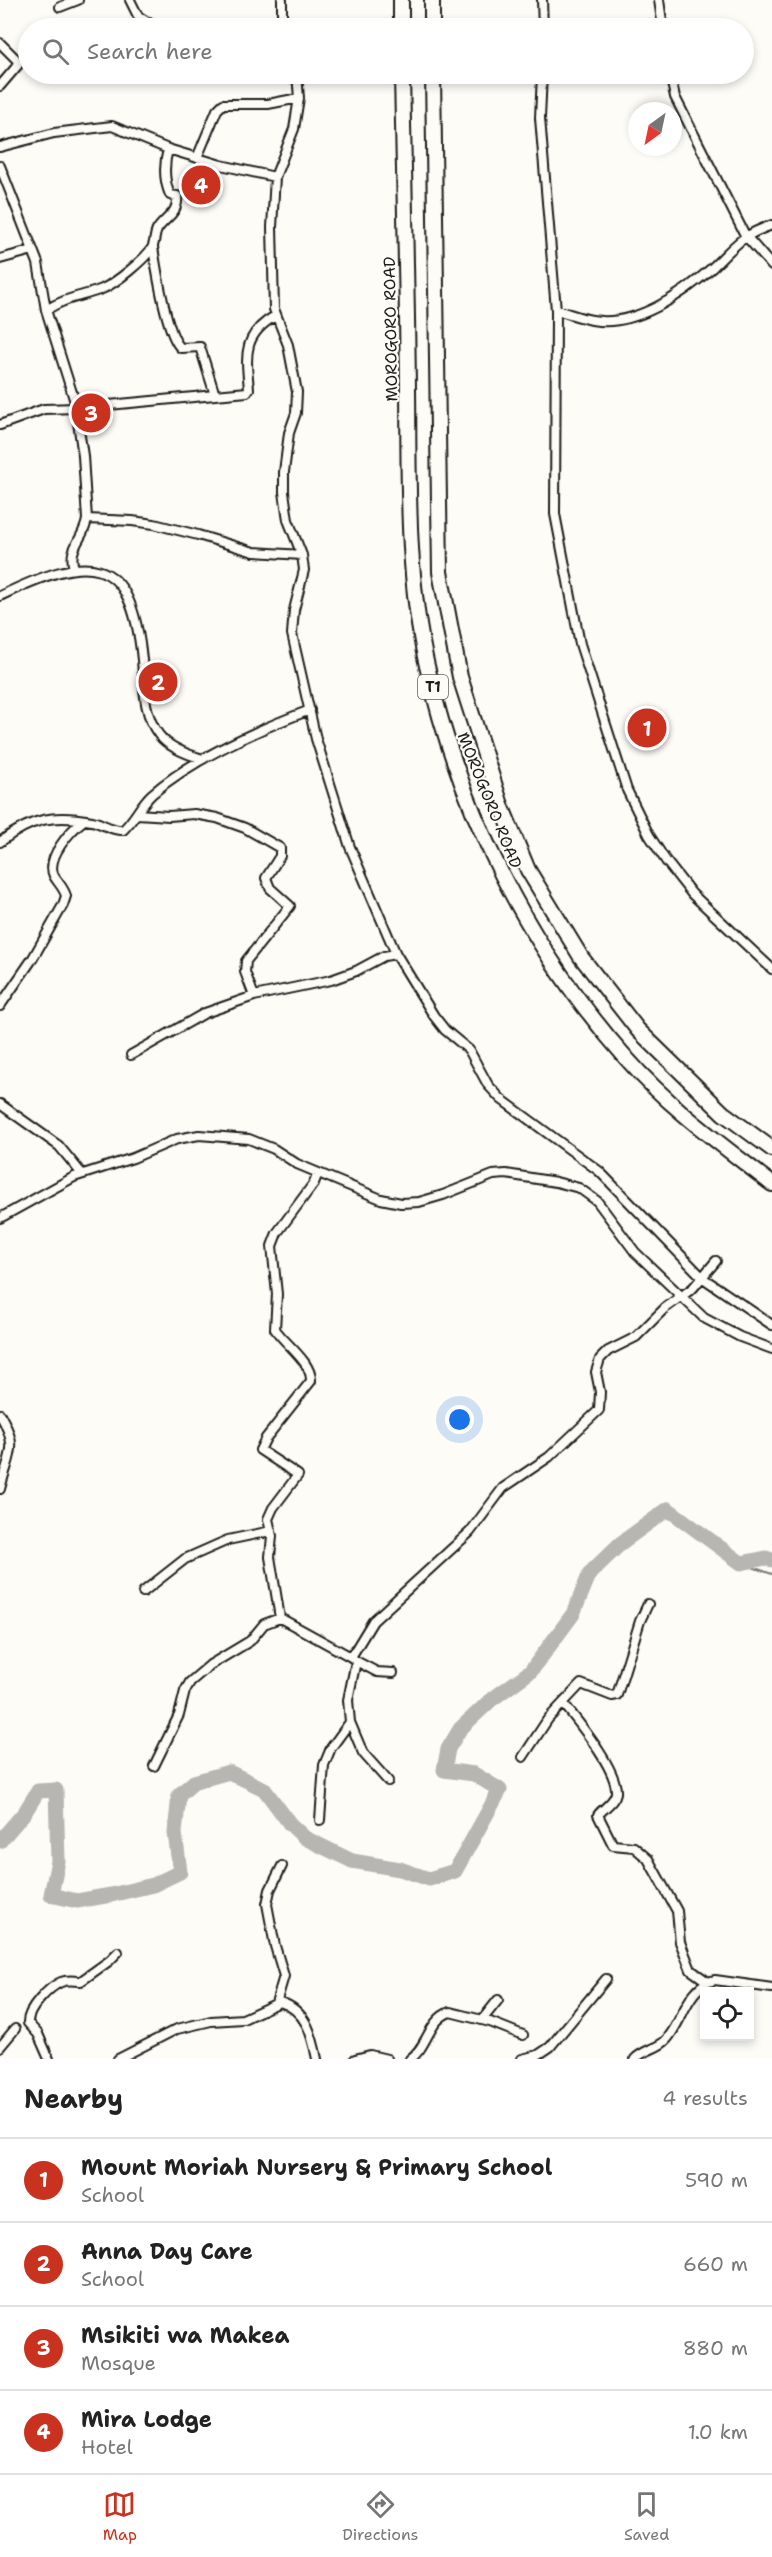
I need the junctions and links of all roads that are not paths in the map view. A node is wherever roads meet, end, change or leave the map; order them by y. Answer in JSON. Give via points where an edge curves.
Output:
{"nodes":[{"id":1,"x":78,"y":0,"type":"edge"},
{"id":2,"x":130,"y":0,"type":"edge"},
{"id":3,"x":282,"y":0,"type":"edge"},
{"id":4,"x":400,"y":0,"type":"edge"},
{"id":5,"x":432,"y":0,"type":"edge"},
{"id":6,"x":542,"y":0,"type":"edge"},
{"id":7,"x":659,"y":0,"type":"edge"},
{"id":8,"x":60,"y":6,"type":"dead end"},
{"id":9,"x":141,"y":18,"type":"edge"},
{"id":10,"x":283,"y":18,"type":"edge"},
{"id":11,"x":401,"y":18,"type":"edge"},
{"id":12,"x":432,"y":18,"type":"edge"},
{"id":13,"x":543,"y":18,"type":"edge"},
{"id":14,"x":662,"y":18,"type":"edge"},
{"id":15,"x":0,"y":43,"type":"edge"},
{"id":16,"x":298,"y":84,"type":"edge"},
{"id":17,"x":402,"y":84,"type":"edge"},
{"id":18,"x":433,"y":84,"type":"edge"},
{"id":19,"x":542,"y":84,"type":"edge"},
{"id":20,"x":672,"y":84,"type":"edge"},
{"id":21,"x":0,"y":86,"type":"edge"},
{"id":22,"x":299,"y":98,"type":"junction"},
{"id":23,"x":0,"y":147,"type":"edge"},
{"id":24,"x":168,"y":149,"type":"junction"},
{"id":25,"x":197,"y":158,"type":"junction"},
{"id":26,"x":0,"y":166,"type":"edge"},
{"id":27,"x":275,"y":177,"type":"junction"},
{"id":28,"x":772,"y":225,"type":"edge"},
{"id":29,"x":746,"y":236,"type":"junction"},
{"id":30,"x":153,"y":247,"type":"junction"},
{"id":31,"x":33,"y":250,"type":"junction"},
{"id":32,"x":0,"y":259,"type":"edge"},
{"id":33,"x":772,"y":266,"type":"edge"},
{"id":34,"x":46,"y":310,"type":"junction"},
{"id":35,"x":556,"y":310,"type":"junction"},
{"id":36,"x":275,"y":316,"type":"junction"},
{"id":37,"x":215,"y":395,"type":"junction"},
{"id":38,"x":77,"y":408,"type":"junction"},
{"id":39,"x":0,"y":425,"type":"edge"},
{"id":40,"x":87,"y":519,"type":"junction"},
{"id":41,"x":302,"y":555,"type":"junction"},
{"id":42,"x":74,"y":568,"type":"junction"},
{"id":43,"x":0,"y":596,"type":"edge"},
{"id":44,"x":310,"y":710,"type":"junction"},
{"id":45,"x":203,"y":759,"type":"junction"},
{"id":46,"x":137,"y":814,"type":"junction"},
{"id":47,"x":84,"y":820,"type":"junction"},
{"id":48,"x":0,"y":842,"type":"edge"},
{"id":49,"x":396,"y":954,"type":"junction"},
{"id":50,"x":772,"y":969,"type":"edge"},
{"id":51,"x":254,"y":996,"type":"junction"},
{"id":52,"x":0,"y":1006,"type":"edge"},
{"id":53,"x":131,"y":1055,"type":"dead end"},
{"id":54,"x":0,"y":1104,"type":"edge"},
{"id":55,"x":772,"y":1149,"type":"edge"},
{"id":56,"x":318,"y":1173,"type":"junction"},
{"id":57,"x":82,"y":1174,"type":"junction"},
{"id":58,"x":772,"y":1184,"type":"edge"},
{"id":59,"x":0,"y":1218,"type":"edge"},
{"id":60,"x":716,"y":1261,"type":"dead end"},
{"id":61,"x":703,"y":1278,"type":"junction"},
{"id":62,"x":682,"y":1295,"type":"junction"},
{"id":63,"x":772,"y":1325,"type":"edge"},
{"id":64,"x":772,"y":1349,"type":"edge"},
{"id":65,"x":0,"y":1414,"type":"edge"},
{"id":66,"x":0,"y":1489,"type":"edge"},
{"id":67,"x":271,"y":1531,"type":"junction"},
{"id":68,"x":143,"y":1592,"type":"dead end"},
{"id":69,"x":648,"y":1604,"type":"dead end"},
{"id":70,"x":280,"y":1618,"type":"junction"},
{"id":71,"x":354,"y":1659,"type":"junction"},
{"id":72,"x":393,"y":1672,"type":"dead end"},
{"id":73,"x":564,"y":1704,"type":"junction"},
{"id":74,"x":350,"y":1722,"type":"junction"},
{"id":75,"x":523,"y":1757,"type":"dead end"},
{"id":76,"x":154,"y":1766,"type":"dead end"},
{"id":77,"x":388,"y":1781,"type":"dead end"},
{"id":78,"x":320,"y":1820,"type":"dead end"},
{"id":79,"x":282,"y":1866,"type":"dead end"},
{"id":80,"x":118,"y":1952,"type":"dead end"},
{"id":81,"x":606,"y":1979,"type":"dead end"},
{"id":82,"x":708,"y":1982,"type":"junction"},
{"id":83,"x":772,"y":1988,"type":"edge"},
{"id":84,"x":498,"y":2000,"type":"dead end"},
{"id":85,"x":276,"y":2003,"type":"junction"},
{"id":86,"x":482,"y":2020,"type":"junction"},
{"id":87,"x":15,"y":2029,"type":"dead end"},
{"id":88,"x":523,"y":2036,"type":"dead end"},
{"id":89,"x":0,"y":2047,"type":"edge"},
{"id":90,"x":49,"y":2059,"type":"edge"},
{"id":91,"x":118,"y":2059,"type":"edge"},
{"id":92,"x":317,"y":2059,"type":"edge"},
{"id":93,"x":355,"y":2059,"type":"edge"},
{"id":94,"x":387,"y":2059,"type":"edge"},
{"id":95,"x":410,"y":2059,"type":"edge"},
{"id":96,"x":522,"y":2059,"type":"edge"},
{"id":97,"x":635,"y":2059,"type":"edge"}],
"edges":[{"from":1,"to":8,"type":"street"},
{"from":2,"to":9,"type":"street"},
{"from":3,"to":10,"type":"street"},
{"from":4,"to":11,"type":"highway"},
{"from":5,"to":12,"type":"highway"},
{"from":6,"to":13,"type":"street"},
{"from":7,"to":14,"type":"street"},
{"from":15,"to":21,"type":"street","via":[[18,65]]},
{"from":16,"to":22,"type":"street"},
{"from":17,"to":58,"type":"highway","name":"MOROGORO ROAD","number":"T1","via":[[414,586],[427,665],[453,759],[499,870],[529,928],[569,989],[628,1061],[704,1132]]},
{"from":18,"to":55,"type":"highway","name":"MOROGORO ROAD","number":"T1","via":[[440,572],[460,677],[501,805],[528,870],[581,957],[638,1030],[723,1113]]},
{"from":19,"to":35,"type":"street","via":[[540,118]]},
{"from":20,"to":29,"type":"street"},
{"from":22,"to":25,"type":"street","via":[[268,104],[223,104]]},
{"from":22,"to":27,"type":"street","via":[[294,129]]},
{"from":23,"to":24,"type":"street","via":[[54,133],[105,126]]},
{"from":24,"to":25,"type":"street"},
{"from":24,"to":30,"type":"street","via":[[167,188],[178,201],[156,232]]},
{"from":25,"to":27,"type":"street"},
{"from":26,"to":31,"type":"street"},
{"from":27,"to":36,"type":"street"},
{"from":28,"to":29,"type":"street"},
{"from":29,"to":33,"type":"street"},
{"from":29,"to":35,"type":"street","via":[[679,296],[627,319],[593,320]]},
{"from":30,"to":34,"type":"street","via":[[108,285]]},
{"from":30,"to":37,"type":"street","via":[[177,345],[200,347]]},
{"from":31,"to":32,"type":"street"},
{"from":31,"to":34,"type":"street"},
{"from":34,"to":38,"type":"street"},
{"from":35,"to":50,"type":"street","via":[[555,514],[580,645],[596,696],[627,790],[649,835],[692,894]]},
{"from":36,"to":37,"type":"street","via":[[249,342],[248,391]]},
{"from":36,"to":41,"type":"street","via":[[288,345],[296,384],[297,404],[288,441],[284,492],[288,520]]},
{"from":37,"to":38,"type":"street"},
{"from":38,"to":39,"type":"street","via":[[44,409]]},
{"from":38,"to":40,"type":"street"},
{"from":40,"to":41,"type":"street","via":[[154,524],[255,552]]},
{"from":40,"to":42,"type":"street","via":[[73,548]]},
{"from":41,"to":44,"type":"street","via":[[303,581],[292,634]]},
{"from":42,"to":43,"type":"street"},
{"from":42,"to":45,"type":"street","via":[[100,570],[122,586],[135,616],[153,724],[166,742]]},
{"from":44,"to":45,"type":"street"},
{"from":44,"to":49,"type":"street","via":[[350,848]]},
{"from":45,"to":46,"type":"street","via":[[154,792]]},
{"from":46,"to":47,"type":"street","via":[[123,830]]},
{"from":46,"to":51,"type":"street","via":[[217,818],[245,828],[280,848],[267,883],[290,906],[246,960],[245,972]]},
{"from":47,"to":48,"type":"street","via":[[62,816],[35,821]]},
{"from":47,"to":52,"type":"street","via":[[65,837],[54,860],[54,875],[65,892],[63,905]]},
{"from":49,"to":51,"type":"street","via":[[331,980]]},
{"from":49,"to":61,"type":"street","via":[[434,1016],[469,1050],[488,1085],[501,1099],[599,1171]]},
{"from":51,"to":53,"type":"street","via":[[205,1013]]},
{"from":54,"to":57,"type":"street","via":[[59,1146]]},
{"from":56,"to":57,"type":"street","via":[[249,1139],[214,1135],[177,1139]]},
{"from":56,"to":62,"type":"street","via":[[381,1199],[401,1203],[443,1195],[493,1175],[570,1184],[597,1201],[634,1252]]},
{"from":56,"to":67,"type":"street","via":[[272,1246],[275,1329],[312,1377],[260,1450],[298,1475],[273,1508],[268,1519]]},
{"from":57,"to":59,"type":"street"},
{"from":60,"to":61,"type":"street"},
{"from":61,"to":62,"type":"street"},
{"from":61,"to":63,"type":"street"},
{"from":62,"to":64,"type":"street","via":[[715,1325]]},
{"from":62,"to":71,"type":"street","via":[[636,1337],[600,1359],[596,1372],[599,1410],[549,1457],[503,1488],[470,1532],[374,1622]]},
{"from":65,"to":66,"type":"street","via":[[12,1441]]},
{"from":67,"to":68,"type":"street","via":[[228,1540],[185,1558]]},
{"from":67,"to":70,"type":"street","via":[[270,1557]]},
{"from":69,"to":73,"type":"street","via":[[617,1695],[582,1683]]},
{"from":70,"to":71,"type":"street"},
{"from":70,"to":76,"type":"street","via":[[264,1624],[250,1641],[190,1682]]},
{"from":71,"to":72,"type":"street","via":[[377,1672]]},
{"from":71,"to":74,"type":"street","via":[[348,1700]]},
{"from":73,"to":75,"type":"street","via":[[548,1719]]},
{"from":73,"to":82,"type":"street","via":[[591,1738],[614,1783],[613,1800],[599,1814],[605,1831],[613,1845],[634,1847],[646,1856],[676,1911],[680,1942],[691,1970]]},
{"from":74,"to":77,"type":"street","via":[[366,1758]]},
{"from":74,"to":78,"type":"street","via":[[324,1765]]},
{"from":79,"to":85,"type":"street","via":[[267,1904],[284,1976]]},
{"from":80,"to":90,"type":"street","via":[[81,1981],[56,1984],[31,2011],[28,2022]]},
{"from":81,"to":96,"type":"street","via":[[550,2047]]},
{"from":82,"to":83,"type":"street"},
{"from":82,"to":97,"type":"street","via":[[697,1989],[668,2038]]},
{"from":84,"to":86,"type":"street"},
{"from":85,"to":91,"type":"street","via":[[243,2019],[177,2029]]},
{"from":85,"to":92,"type":"street","via":[[290,2006],[302,2015]]},
{"from":86,"to":88,"type":"street"},
{"from":86,"to":95,"type":"street","via":[[446,2013]]},
{"from":87,"to":89,"type":"street"},
{"from":93,"to":94,"type":"street","via":[[370,2055]]}]}
